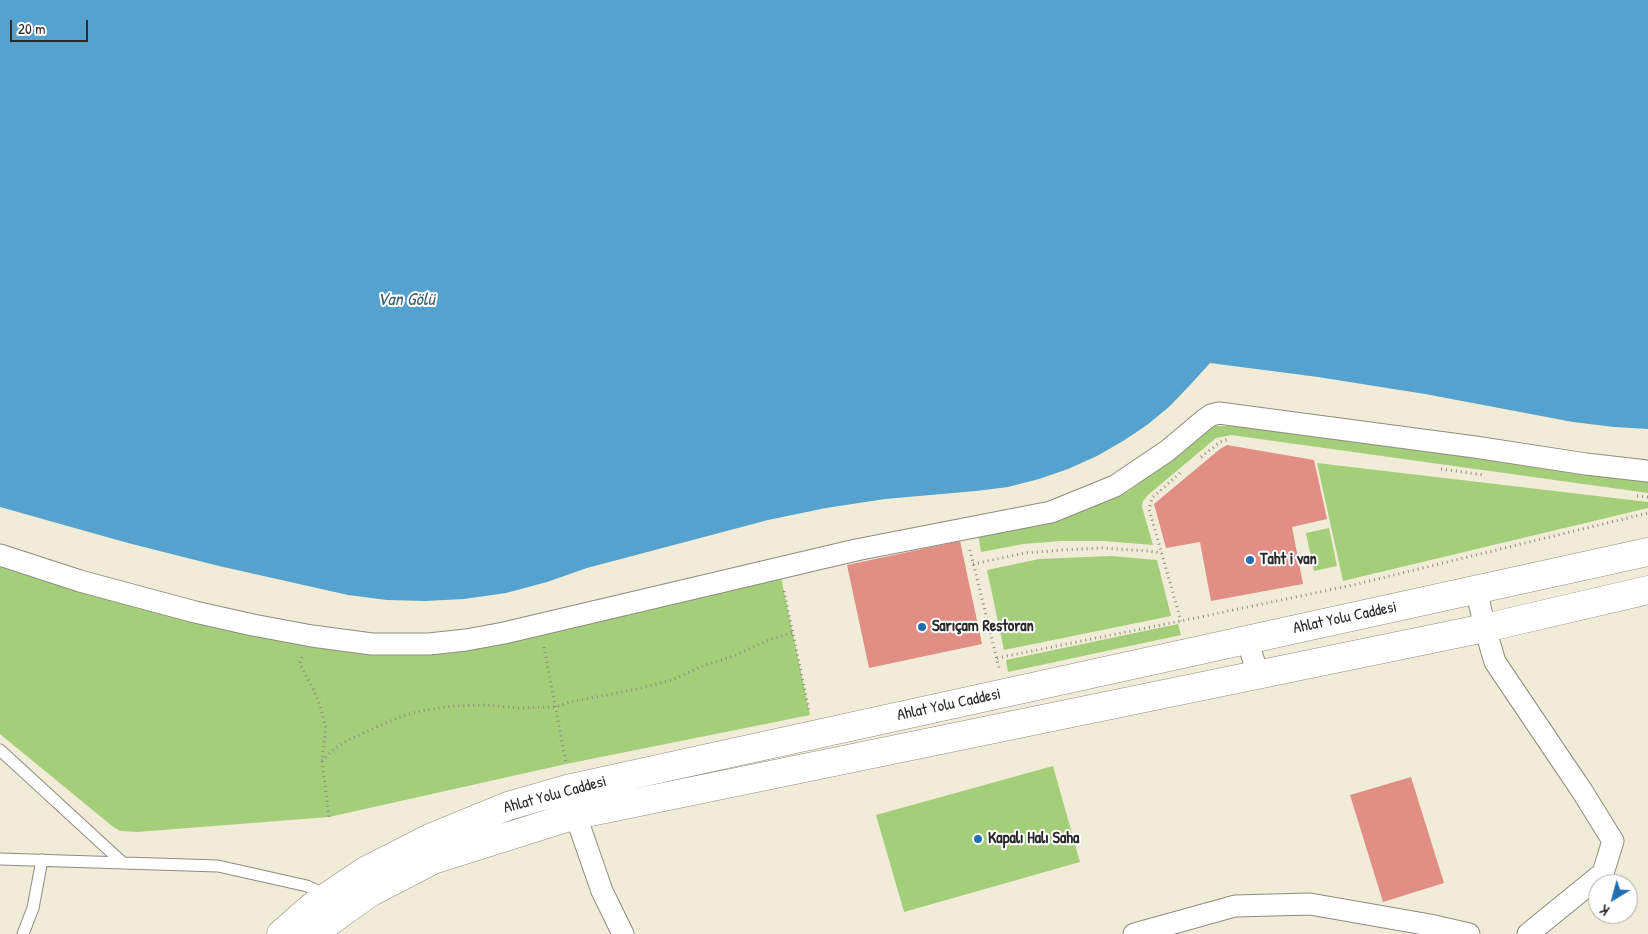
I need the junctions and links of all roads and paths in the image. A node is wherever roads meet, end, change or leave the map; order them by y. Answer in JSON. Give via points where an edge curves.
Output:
{"nodes":[{"id":1,"x":1236,"y":440,"type":"dead end"},
{"id":2,"x":1194,"y":462,"type":"dead end"},
{"id":3,"x":1435,"y":468,"type":"dead end"},
{"id":4,"x":1648,"y":471,"type":"edge"},
{"id":5,"x":1181,"y":473,"type":"dead end"},
{"id":6,"x":1493,"y":476,"type":"dead end"},
{"id":7,"x":1629,"y":495,"type":"dead end"},
{"id":8,"x":1648,"y":498,"type":"edge"},
{"id":9,"x":1648,"y":513,"type":"edge"},
{"id":10,"x":965,"y":528,"type":"junction"},
{"id":11,"x":1648,"y":552,"type":"edge"},
{"id":12,"x":1162,"y":553,"type":"junction"},
{"id":13,"x":0,"y":555,"type":"edge"},
{"id":14,"x":973,"y":564,"type":"junction"},
{"id":15,"x":779,"y":568,"type":"junction"},
{"id":16,"x":1476,"y":589,"type":"junction"},
{"id":17,"x":1648,"y":590,"type":"edge"},
{"id":18,"x":1181,"y":621,"type":"junction"},
{"id":19,"x":539,"y":625,"type":"junction"},
{"id":20,"x":1485,"y":628,"type":"junction"},
{"id":21,"x":794,"y":632,"type":"junction"},
{"id":22,"x":312,"y":636,"type":"junction"},
{"id":23,"x":1247,"y":640,"type":"junction"},
{"id":24,"x":997,"y":658,"type":"junction"},
{"id":25,"x":1258,"y":674,"type":"junction"},
{"id":26,"x":1002,"y":677,"type":"dead end"},
{"id":27,"x":556,"y":707,"type":"junction"},
{"id":28,"x":810,"y":715,"type":"dead end"},
{"id":29,"x":880,"y":721,"type":"junction"},
{"id":30,"x":0,"y":750,"type":"edge"},
{"id":31,"x":888,"y":751,"type":"junction"},
{"id":32,"x":322,"y":761,"type":"junction"},
{"id":33,"x":567,"y":777,"type":"junction"},
{"id":34,"x":576,"y":815,"type":"junction"},
{"id":35,"x":329,"y":817,"type":"dead end"},
{"id":36,"x":0,"y":859,"type":"edge"},
{"id":37,"x":42,"y":860,"type":"junction"},
{"id":38,"x":123,"y":863,"type":"junction"},
{"id":39,"x":339,"y":901,"type":"junction"},
{"id":40,"x":23,"y":934,"type":"edge"},
{"id":41,"x":281,"y":934,"type":"edge"},
{"id":42,"x":314,"y":934,"type":"edge"},
{"id":43,"x":623,"y":934,"type":"edge"},
{"id":44,"x":1134,"y":934,"type":"edge"},
{"id":45,"x":1469,"y":934,"type":"edge"},
{"id":46,"x":1528,"y":934,"type":"edge"}],
"edges":[{"from":1,"to":2,"type":"path","via":[[1220,442]]},
{"from":3,"to":6,"type":"path"},
{"from":4,"to":10,"type":"street","via":[[1219,413],[1204,420],[1167,451],[1115,486],[1051,512]]},
{"from":5,"to":12,"type":"path","via":[[1150,503]]},
{"from":7,"to":8,"type":"path"},
{"from":9,"to":18,"type":"path","via":[[1353,585]]},
{"from":10,"to":14,"type":"path"},
{"from":10,"to":15,"type":"street"},
{"from":11,"to":16,"type":"street","name":"Ahlat Yolu Caddesi"},
{"from":12,"to":14,"type":"path","via":[[1102,548],[1062,550],[1025,553]]},
{"from":12,"to":18,"type":"path"},
{"from":13,"to":22,"type":"street","via":[[80,581],[195,612]]},
{"from":14,"to":24,"type":"path"},
{"from":15,"to":19,"type":"street"},
{"from":15,"to":21,"type":"path"},
{"from":16,"to":20,"type":"street"},
{"from":16,"to":23,"type":"street","name":"Ahlat Yolu Caddesi"},
{"from":17,"to":20,"type":"street","name":"Ahlat Yolu Caddesi"},
{"from":18,"to":24,"type":"path"},
{"from":19,"to":22,"type":"street","via":[[429,644],[372,644]]},
{"from":19,"to":27,"type":"path"},
{"from":20,"to":25,"type":"street","name":"Ahlat Yolu Caddesi"},
{"from":20,"to":46,"type":"street","via":[[1495,662],[1613,841],[1603,873]]},
{"from":21,"to":27,"type":"path","via":[[672,680]]},
{"from":21,"to":28,"type":"path"},
{"from":22,"to":32,"type":"path","via":[[300,663],[320,705],[326,728]]},
{"from":23,"to":25,"type":"street"},
{"from":23,"to":29,"type":"street","name":"Ahlat Yolu Caddesi"},
{"from":24,"to":26,"type":"path"},
{"from":25,"to":31,"type":"street","name":"Ahlat Yolu Caddesi"},
{"from":27,"to":32,"type":"path","via":[[452,706],[420,711],[348,740]]},
{"from":27,"to":33,"type":"path"},
{"from":29,"to":31,"type":"street"},
{"from":29,"to":33,"type":"street","name":"Ahlat Yolu Caddesi"},
{"from":30,"to":38,"type":"lane"},
{"from":31,"to":34,"type":"street","name":"Ahlat Yolu Caddesi"},
{"from":32,"to":35,"type":"path"},
{"from":33,"to":34,"type":"street"},
{"from":33,"to":39,"type":"street","name":"Ahlat Yolu Caddesi","via":[[365,871]]},
{"from":34,"to":39,"type":"street","name":"Ahlat Yolu Caddesi","via":[[433,860],[371,892]]},
{"from":34,"to":43,"type":"street","via":[[602,891]]},
{"from":36,"to":37,"type":"lane"},
{"from":37,"to":38,"type":"lane"},
{"from":37,"to":40,"type":"lane","via":[[33,908]]},
{"from":38,"to":39,"type":"lane","via":[[218,866],[307,886]]},
{"from":39,"to":41,"type":"street","name":"Ahlat Yolu Caddesi","via":[[313,906]]},
{"from":39,"to":42,"type":"street","name":"Ahlat Yolu Caddesi"},
{"from":44,"to":45,"type":"street","via":[[1235,906],[1310,904]]}]}
